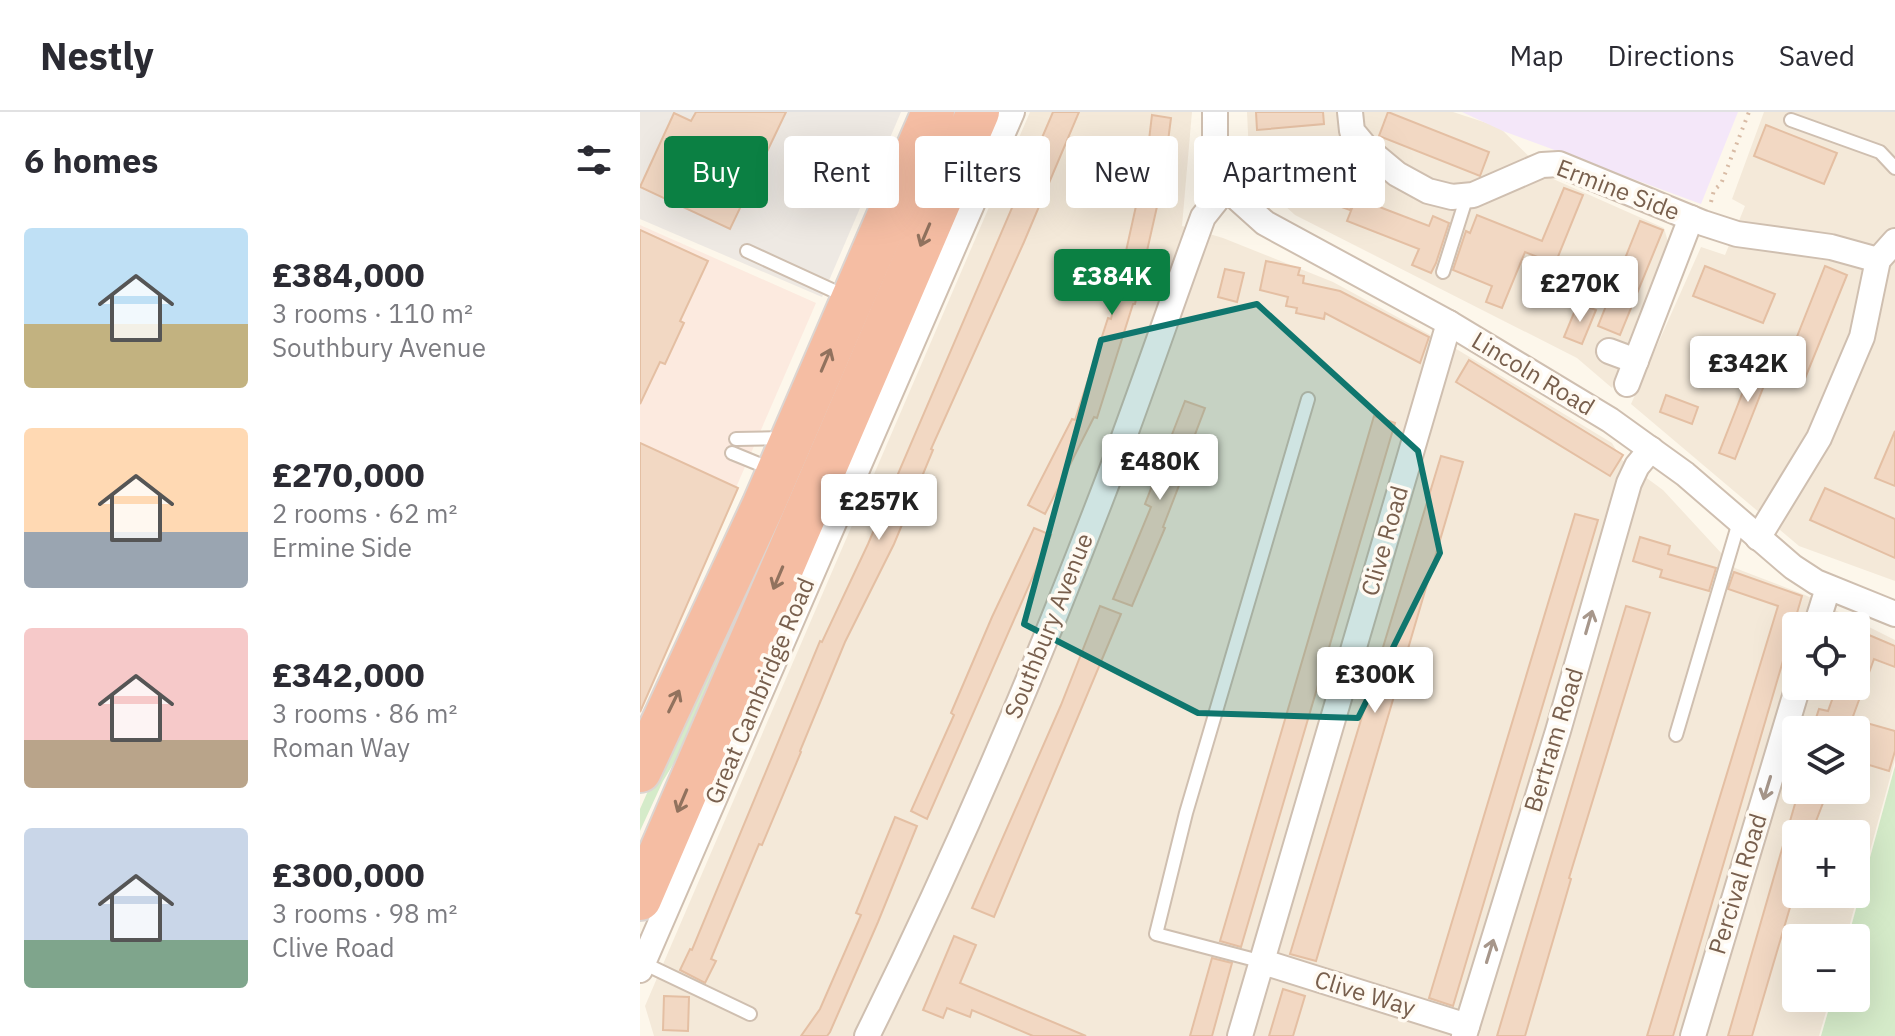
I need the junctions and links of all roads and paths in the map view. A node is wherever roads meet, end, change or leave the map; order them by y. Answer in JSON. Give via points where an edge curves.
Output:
{"nodes":[{"id":1,"x":933,"y":112,"type":"edge"},
{"id":2,"x":978,"y":112,"type":"edge"},
{"id":3,"x":1012,"y":112,"type":"edge"},
{"id":4,"x":1215,"y":112,"type":"edge"},
{"id":5,"x":1350,"y":112,"type":"edge"},
{"id":6,"x":1749,"y":112,"type":"edge"},
{"id":7,"x":1791,"y":120,"type":"dead end"},
{"id":8,"x":1215,"y":136,"type":"edge"},
{"id":9,"x":1895,"y":168,"type":"edge"},
{"id":10,"x":1467,"y":196,"type":"junction"},
{"id":11,"x":1711,"y":201,"type":"dead end"},
{"id":12,"x":1210,"y":208,"type":"edge"},
{"id":13,"x":1248,"y":208,"type":"edge"},
{"id":14,"x":1691,"y":218,"type":"junction"},
{"id":15,"x":1895,"y":241,"type":"edge"},
{"id":16,"x":747,"y":251,"type":"dead end"},
{"id":17,"x":1878,"y":260,"type":"junction"},
{"id":18,"x":1443,"y":272,"type":"dead end"},
{"id":19,"x":852,"y":299,"type":"junction"},
{"id":20,"x":1449,"y":323,"type":"junction"},
{"id":21,"x":1609,"y":351,"type":"dead end"},
{"id":22,"x":875,"y":352,"type":"junction"},
{"id":23,"x":1636,"y":361,"type":"junction"},
{"id":24,"x":1627,"y":384,"type":"dead end"},
{"id":25,"x":840,"y":398,"type":"dead end"},
{"id":26,"x":1308,"y":399,"type":"dead end"},
{"id":27,"x":795,"y":431,"type":"junction"},
{"id":28,"x":736,"y":439,"type":"dead end"},
{"id":29,"x":1651,"y":449,"type":"junction"},
{"id":30,"x":732,"y":453,"type":"dead end"},
{"id":31,"x":782,"y":473,"type":"junction"},
{"id":32,"x":1748,"y":530,"type":"junction"},
{"id":33,"x":1828,"y":588,"type":"junction"},
{"id":34,"x":1820,"y":612,"type":"edge"},
{"id":35,"x":1895,"y":614,"type":"edge"},
{"id":36,"x":1794,"y":700,"type":"edge"},
{"id":37,"x":1676,"y":735,"type":"dead end"},
{"id":38,"x":640,"y":771,"type":"edge"},
{"id":39,"x":640,"y":899,"type":"edge"},
{"id":40,"x":1263,"y":962,"type":"junction"},
{"id":41,"x":642,"y":966,"type":"edge"},
{"id":42,"x":750,"y":1014,"type":"dead end"},
{"id":43,"x":1466,"y":1031,"type":"edge"},
{"id":44,"x":867,"y":1036,"type":"edge"},
{"id":45,"x":1240,"y":1036,"type":"edge"},
{"id":46,"x":1693,"y":1036,"type":"edge"}],
"edges":[{"from":1,"to":19,"type":"highway"},
{"from":2,"to":22,"type":"highway","name":"Great Cambridge Road","one_way":true},
{"from":3,"to":41,"type":"street","name":"Great Cambridge Road"},
{"from":4,"to":8,"type":"street"},
{"from":5,"to":10,"type":"street","name":"Ermine Side","via":[[1352,131],[1397,174],[1428,191]]},
{"from":6,"to":11,"type":"path"},
{"from":7,"to":9,"type":"lane","via":[[1880,152]]},
{"from":10,"to":14,"type":"street","name":"Ermine Side","via":[[1550,163]]},
{"from":10,"to":18,"type":"lane"},
{"from":12,"to":44,"type":"street","name":"Southbury Avenue","via":[[1029,677]]},
{"from":13,"to":20,"type":"street","name":"Lincoln Road","via":[[1265,223]]},
{"from":14,"to":17,"type":"street","name":"Ermine Side","via":[[1749,237],[1831,247]]},
{"from":14,"to":23,"type":"street","name":"Ermine Side"},
{"from":15,"to":17,"type":"street"},
{"from":16,"to":19,"type":"lane"},
{"from":17,"to":32,"type":"street","via":[[1862,337],[1819,438]]},
{"from":27,"to":19,"type":"highway","one_way":true},
{"from":20,"to":29,"type":"street","name":"Lincoln Road"},
{"from":20,"to":40,"type":"street","name":"Clive Road"},
{"from":21,"to":23,"type":"street"},
{"from":22,"to":25,"type":"lane"},
{"from":22,"to":39,"type":"highway","name":"Great Cambridge Road","one_way":true},
{"from":23,"to":24,"type":"street","name":"Ermine Side"},
{"from":26,"to":40,"type":"lane","via":[[1186,813],[1156,934]]},
{"from":27,"to":28,"type":"lane","via":[[776,440]]},
{"from":27,"to":31,"type":"highway"},
{"from":29,"to":32,"type":"street","name":"Lincoln Road"},
{"from":43,"to":29,"type":"street","name":"Bertram Road","one_way":true,"via":[[1629,483]]},
{"from":30,"to":31,"type":"lane"},
{"from":38,"to":31,"type":"highway","one_way":true},
{"from":32,"to":33,"type":"street","name":"Lincoln Road"},
{"from":32,"to":37,"type":"lane"},
{"from":33,"to":34,"type":"street"},
{"from":33,"to":35,"type":"street","name":"Lincoln Road"},
{"from":36,"to":46,"type":"street","name":"Percival Road","one_way":true},
{"from":40,"to":43,"type":"street","name":"Clive Way"},
{"from":40,"to":45,"type":"street","name":"Clive Road"},
{"from":41,"to":42,"type":"lane"}]}
